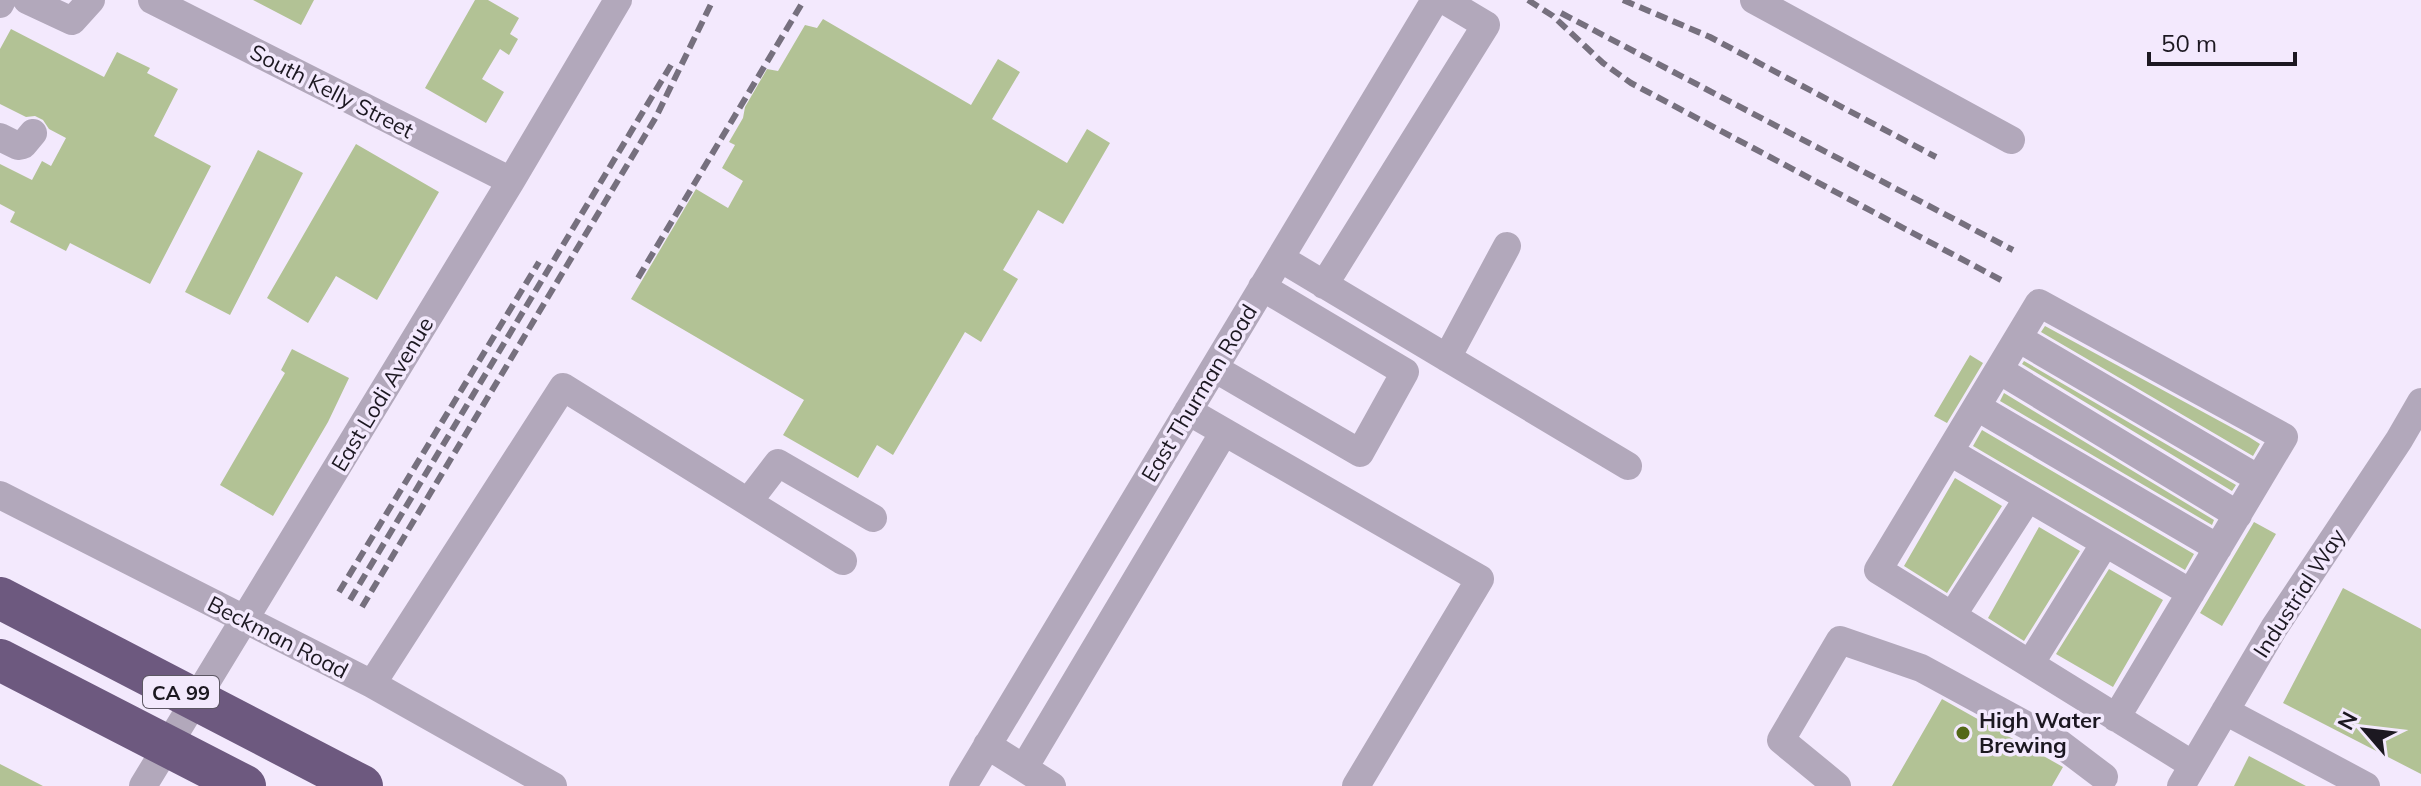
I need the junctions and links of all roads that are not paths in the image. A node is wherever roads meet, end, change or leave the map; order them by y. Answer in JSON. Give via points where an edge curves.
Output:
{"nodes":[{"id":1,"x":27,"y":0,"type":"edge"},
{"id":2,"x":91,"y":0,"type":"edge"},
{"id":3,"x":152,"y":0,"type":"edge"},
{"id":4,"x":618,"y":0,"type":"edge"},
{"id":5,"x":1435,"y":0,"type":"edge"},
{"id":6,"x":1444,"y":0,"type":"edge"},
{"id":7,"x":1754,"y":0,"type":"edge"},
{"id":8,"x":33,"y":133,"type":"dead end"},
{"id":9,"x":0,"y":137,"type":"edge"},
{"id":10,"x":2011,"y":140,"type":"dead end"},
{"id":11,"x":511,"y":181,"type":"junction"},
{"id":12,"x":1507,"y":246,"type":"dead end"},
{"id":13,"x":1280,"y":258,"type":"junction"},
{"id":14,"x":1324,"y":285,"type":"junction"},
{"id":15,"x":1262,"y":287,"type":"junction"},
{"id":16,"x":2018,"y":338,"type":"junction"},
{"id":17,"x":1447,"y":358,"type":"junction"},
{"id":18,"x":1214,"y":368,"type":"junction"},
{"id":19,"x":1999,"y":370,"type":"junction"},
{"id":20,"x":2421,"y":402,"type":"edge"},
{"id":21,"x":1977,"y":407,"type":"junction"},
{"id":22,"x":1188,"y":411,"type":"junction"},
{"id":23,"x":1224,"y":432,"type":"junction"},
{"id":24,"x":2410,"y":445,"type":"edge"},
{"id":25,"x":1950,"y":452,"type":"junction"},
{"id":26,"x":1628,"y":466,"type":"dead end"},
{"id":27,"x":2259,"y":479,"type":"junction"},
{"id":28,"x":0,"y":495,"type":"edge"},
{"id":29,"x":2028,"y":498,"type":"junction"},
{"id":30,"x":748,"y":502,"type":"junction"},
{"id":31,"x":2238,"y":515,"type":"junction"},
{"id":32,"x":873,"y":518,"type":"dead end"},
{"id":33,"x":2105,"y":543,"type":"junction"},
{"id":34,"x":2218,"y":548,"type":"junction"},
{"id":35,"x":843,"y":561,"type":"dead end"},
{"id":36,"x":2191,"y":593,"type":"junction"},
{"id":37,"x":0,"y":598,"type":"edge"},
{"id":38,"x":1952,"y":616,"type":"junction"},
{"id":39,"x":244,"y":619,"type":"junction"},
{"id":40,"x":0,"y":660,"type":"edge"},
{"id":41,"x":2030,"y":664,"type":"junction"},
{"id":42,"x":372,"y":684,"type":"junction"},
{"id":43,"x":2225,"y":711,"type":"junction"},
{"id":44,"x":2116,"y":718,"type":"junction"},
{"id":45,"x":987,"y":745,"type":"junction"},
{"id":46,"x":1024,"y":768,"type":"junction"},
{"id":47,"x":2187,"y":776,"type":"edge"},
{"id":48,"x":2107,"y":783,"type":"edge"},
{"id":49,"x":143,"y":786,"type":"edge"},
{"id":50,"x":245,"y":786,"type":"edge"},
{"id":51,"x":362,"y":786,"type":"edge"},
{"id":52,"x":553,"y":786,"type":"edge"},
{"id":53,"x":963,"y":786,"type":"edge"},
{"id":54,"x":1052,"y":786,"type":"edge"},
{"id":55,"x":1356,"y":786,"type":"edge"},
{"id":56,"x":1837,"y":786,"type":"edge"},
{"id":57,"x":2366,"y":786,"type":"edge"}],
"edges":[{"from":1,"to":2,"type":"street","via":[[72,21]]},
{"from":3,"to":11,"type":"street","name":"South Kelly Street"},
{"from":4,"to":11,"type":"street","name":"East Lodi Avenue"},
{"from":5,"to":13,"type":"street","name":"East Thurman Road"},
{"from":6,"to":14,"type":"street","via":[[1486,25]]},
{"from":7,"to":10,"type":"street"},
{"from":8,"to":9,"type":"street","via":[[18,146]]},
{"from":11,"to":39,"type":"street","name":"East Lodi Avenue"},
{"from":12,"to":17,"type":"street"},
{"from":13,"to":14,"type":"street"},
{"from":13,"to":15,"type":"street","name":"East Thurman Road"},
{"from":14,"to":17,"type":"street"},
{"from":15,"to":18,"type":"street","name":"East Thurman Road"},
{"from":15,"to":18,"type":"street","via":[[1405,372],[1360,453]]},
{"from":16,"to":19,"type":"street"},
{"from":16,"to":27,"type":"street"},
{"from":16,"to":27,"type":"street","via":[[2039,303],[2284,437]]},
{"from":17,"to":26,"type":"street"},
{"from":18,"to":22,"type":"street","name":"East Thurman Road"},
{"from":19,"to":21,"type":"street"},
{"from":19,"to":31,"type":"street"},
{"from":20,"to":24,"type":"street","name":"Industrial Way"},
{"from":21,"to":25,"type":"street"},
{"from":21,"to":34,"type":"street"},
{"from":22,"to":23,"type":"street"},
{"from":22,"to":45,"type":"street","name":"East Thurman Road"},
{"from":23,"to":46,"type":"street"},
{"from":23,"to":55,"type":"street","via":[[1480,579]]},
{"from":24,"to":43,"type":"street","name":"Industrial Way","via":[[2274,628]]},
{"from":25,"to":29,"type":"street"},
{"from":25,"to":38,"type":"street","via":[[1878,570]]},
{"from":27,"to":31,"type":"street"},
{"from":28,"to":39,"type":"street","name":"Beckman Road"},
{"from":29,"to":33,"type":"street"},
{"from":29,"to":38,"type":"street"},
{"from":30,"to":32,"type":"street","via":[[778,463]]},
{"from":30,"to":35,"type":"street"},
{"from":30,"to":42,"type":"street","via":[[563,387]]},
{"from":31,"to":34,"type":"street"},
{"from":33,"to":36,"type":"street"},
{"from":33,"to":41,"type":"street"},
{"from":34,"to":36,"type":"street"},
{"from":36,"to":44,"type":"street"},
{"from":37,"to":51,"type":"highway","number":"CA 99"},
{"from":38,"to":41,"type":"street"},
{"from":39,"to":42,"type":"street","name":"Beckman Road"},
{"from":39,"to":49,"type":"street","name":"East Lodi Avenue"},
{"from":40,"to":50,"type":"highway","number":"CA 99"},
{"from":41,"to":44,"type":"street"},
{"from":42,"to":52,"type":"street","name":"Beckman Road"},
{"from":43,"to":47,"type":"street","name":"Industrial Way"},
{"from":43,"to":57,"type":"street"},
{"from":44,"to":47,"type":"street"},
{"from":45,"to":46,"type":"street"},
{"from":45,"to":53,"type":"street","name":"East Thurman Road"},
{"from":46,"to":54,"type":"street"},
{"from":48,"to":56,"type":"street","via":[[2059,743],[1921,668],[1840,640],[1781,740]]}]}
